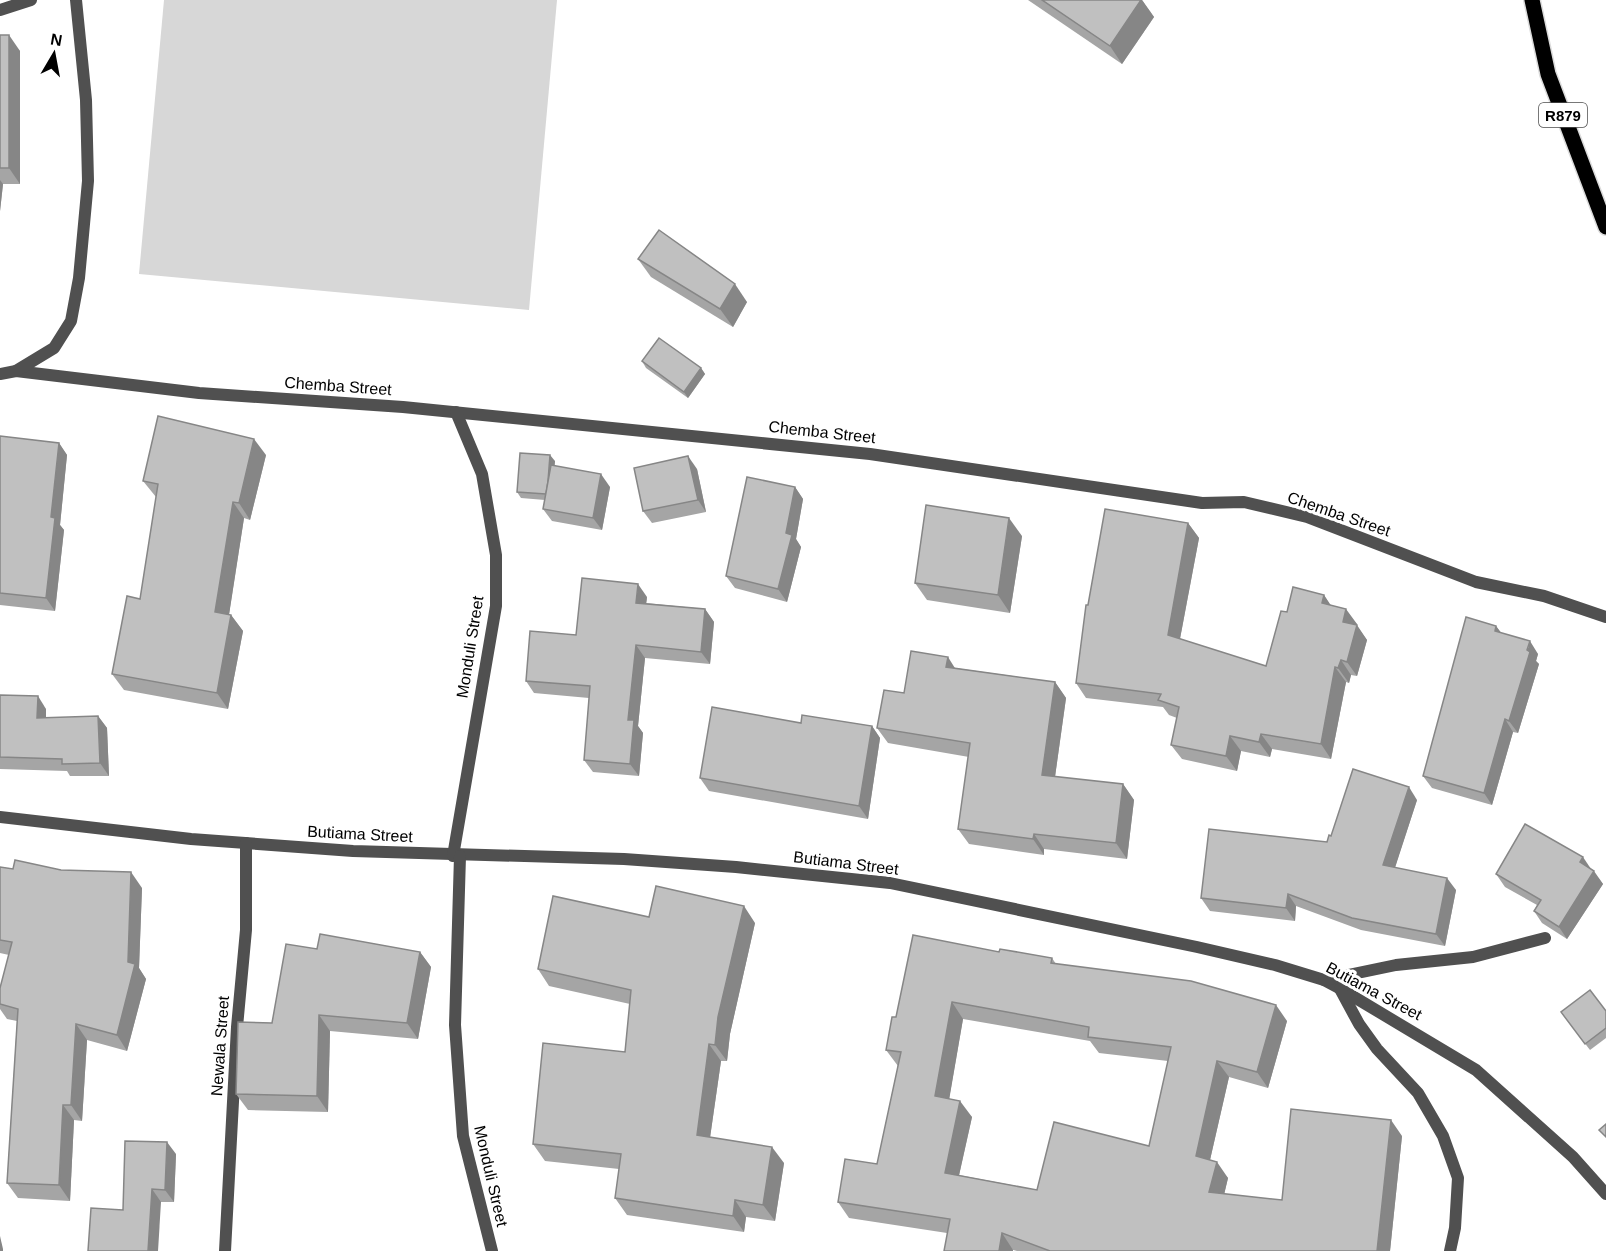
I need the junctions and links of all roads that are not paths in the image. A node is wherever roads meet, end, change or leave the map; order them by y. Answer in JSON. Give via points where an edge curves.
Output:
{"nodes":[{"id":1,"x":31,"y":0,"type":"edge"},
{"id":2,"x":76,"y":0,"type":"edge"},
{"id":3,"x":1532,"y":0,"type":"edge"},
{"id":4,"x":0,"y":10,"type":"edge"},
{"id":5,"x":1606,"y":226,"type":"edge"},
{"id":6,"x":16,"y":371,"type":"junction"},
{"id":7,"x":0,"y":374,"type":"edge"},
{"id":8,"x":456,"y":412,"type":"junction"},
{"id":9,"x":1606,"y":617,"type":"edge"},
{"id":10,"x":0,"y":817,"type":"edge"},
{"id":11,"x":246,"y":843,"type":"junction"},
{"id":12,"x":457,"y":856,"type":"junction"},
{"id":13,"x":1545,"y":938,"type":"edge"},
{"id":14,"x":1324,"y":980,"type":"junction"},
{"id":15,"x":1339,"y":988,"type":"junction"},
{"id":16,"x":1606,"y":1194,"type":"edge"},
{"id":17,"x":225,"y":1251,"type":"edge"},
{"id":18,"x":492,"y":1251,"type":"edge"},
{"id":19,"x":1450,"y":1251,"type":"edge"}],
"edges":[{"from":1,"to":4,"type":"street"},
{"from":2,"to":6,"type":"street","name":"Chemba Street","via":[[86,100],[88,181],[79,278],[71,321],[54,348]]},
{"from":3,"to":5,"type":"main road","number":"R879","via":[[1548,74]]},
{"from":6,"to":7,"type":"street","name":"Chemba Street"},
{"from":6,"to":8,"type":"street","name":"Chemba Street","via":[[199,393]]},
{"from":8,"to":9,"type":"street","name":"Chemba Street","via":[[870,454],[1202,503],[1244,502],[1307,517],[1476,582],[1544,596]]},
{"from":8,"to":12,"type":"street","name":"Monduli Street","via":[[482,474],[496,555],[496,595]]},
{"from":10,"to":11,"type":"street","name":"Butiama Street"},
{"from":11,"to":12,"type":"street","name":"Butiama Street"},
{"from":11,"to":17,"type":"street","name":"Newala Street","via":[[246,930]]},
{"from":12,"to":14,"type":"street","name":"Butiama Street","via":[[624,859],[890,884],[1197,947]]},
{"from":12,"to":18,"type":"street","name":"Monduli Street","via":[[455,1025],[463,1136]]},
{"from":13,"to":14,"type":"street","via":[[1473,957],[1396,964]]},
{"from":14,"to":15,"type":"street","name":"Butiama Street"},
{"from":15,"to":16,"type":"street","name":"Butiama Street","via":[[1476,1070],[1573,1157]]},
{"from":15,"to":19,"type":"street","via":[[1377,1049],[1418,1092],[1443,1136],[1458,1178]]}]}
